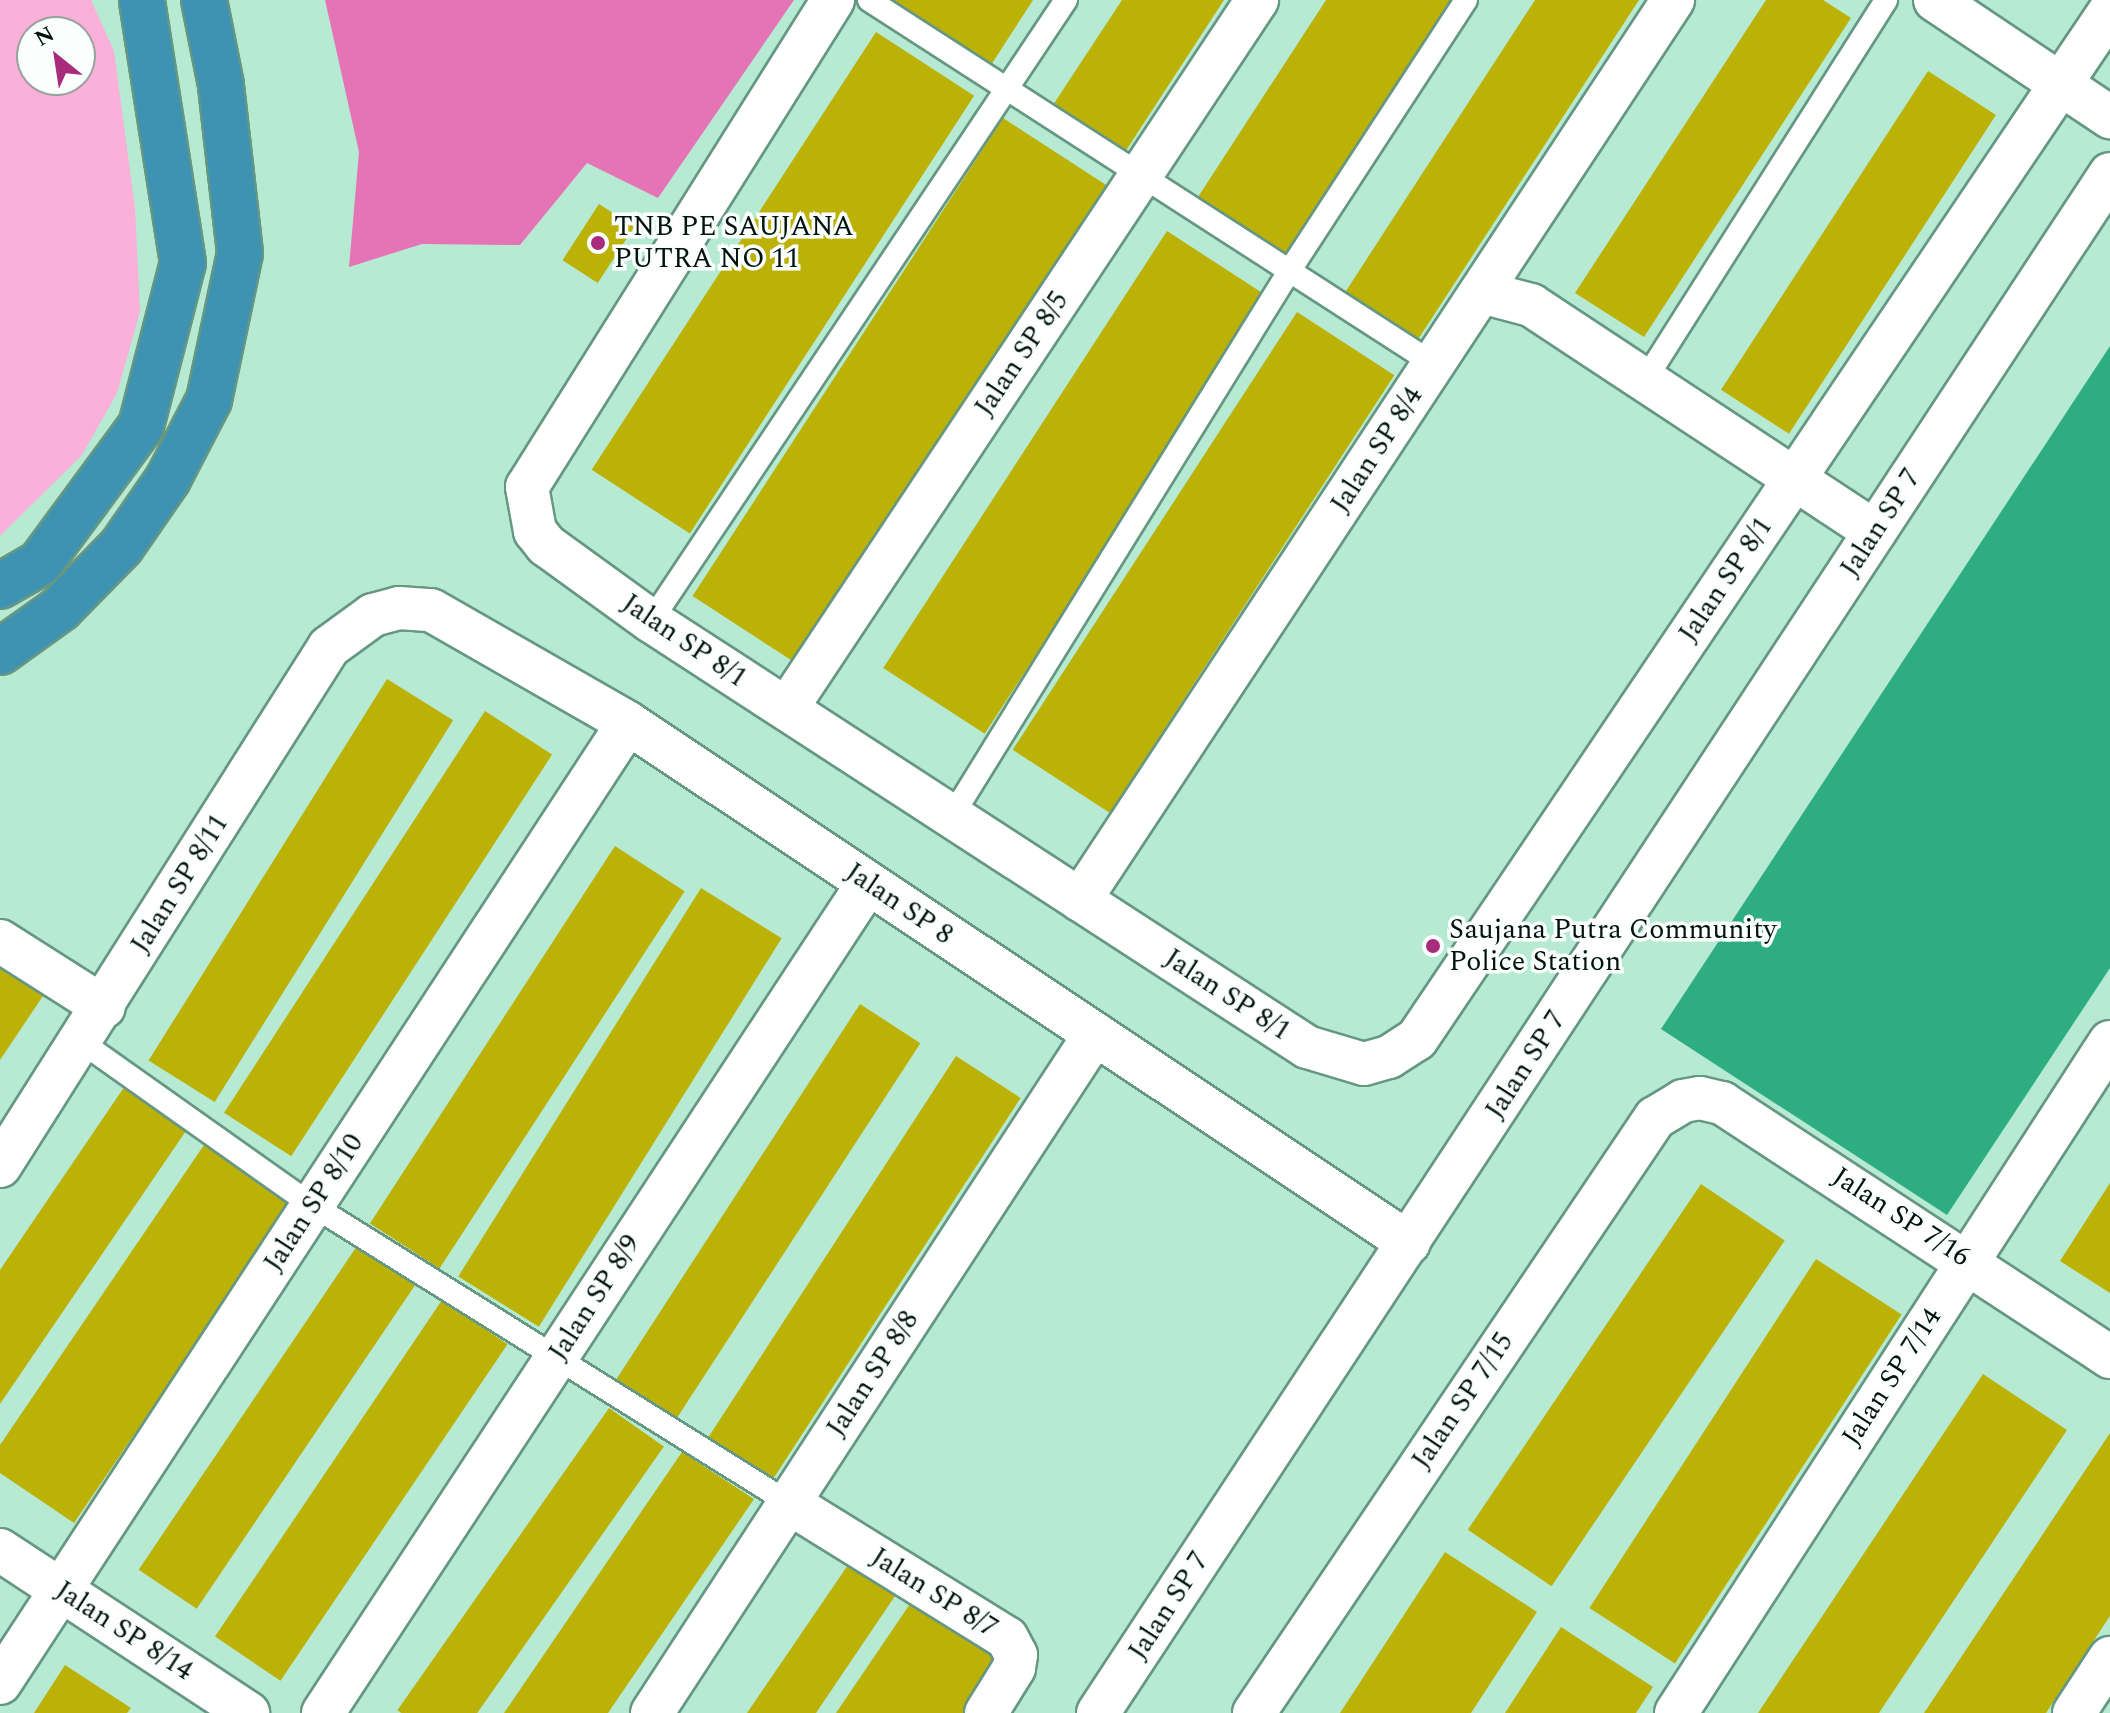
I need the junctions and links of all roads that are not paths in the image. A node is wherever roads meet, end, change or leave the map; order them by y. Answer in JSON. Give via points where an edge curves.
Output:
{"nodes":[{"id":1,"x":142,"y":0,"type":"edge"},
{"id":2,"x":204,"y":0,"type":"edge"},
{"id":3,"x":833,"y":0,"type":"edge"},
{"id":4,"x":869,"y":0,"type":"edge"},
{"id":5,"x":1066,"y":0,"type":"edge"},
{"id":6,"x":1257,"y":0,"type":"edge"},
{"id":7,"x":1466,"y":0,"type":"edge"},
{"id":8,"x":1673,"y":0,"type":"edge"},
{"id":9,"x":1886,"y":0,"type":"edge"},
{"id":10,"x":1935,"y":0,"type":"edge"},
{"id":11,"x":2110,"y":11,"type":"edge"},
{"id":12,"x":2062,"y":86,"type":"junction"},
{"id":13,"x":1008,"y":89,"type":"junction"},
{"id":14,"x":2110,"y":117,"type":"edge"},
{"id":15,"x":2110,"y":174,"type":"edge"},
{"id":16,"x":1141,"y":175,"type":"junction"},
{"id":17,"x":1290,"y":270,"type":"junction"},
{"id":18,"x":1481,"y":292,"type":"junction"},
{"id":19,"x":1434,"y":364,"type":"junction"},
{"id":20,"x":1645,"y":380,"type":"junction"},
{"id":21,"x":1794,"y":479,"type":"junction"},
{"id":22,"x":1875,"y":532,"type":"junction"},
{"id":23,"x":0,"y":586,"type":"edge"},
{"id":24,"x":373,"y":615,"type":"joint"},
{"id":25,"x":651,"y":621,"type":"junction"},
{"id":26,"x":0,"y":652,"type":"edge"},
{"id":27,"x":787,"y":708,"type":"junction"},
{"id":28,"x":628,"y":723,"type":"junction"},
{"id":29,"x":952,"y":816,"type":"junction"},
{"id":30,"x":868,"y":883,"type":"junction"},
{"id":31,"x":1080,"y":900,"type":"junction"},
{"id":32,"x":0,"y":941,"type":"edge"},
{"id":33,"x":104,"y":1007,"type":"junction"},
{"id":34,"x":1095,"y":1034,"type":"junction"},
{"id":35,"x":80,"y":1041,"type":"junction"},
{"id":36,"x":2110,"y":1042,"type":"edge"},
{"id":37,"x":1683,"y":1101,"type":"joint"},
{"id":38,"x":0,"y":1166,"type":"edge"},
{"id":39,"x":312,"y":1205,"type":"junction"},
{"id":40,"x":1409,"y":1243,"type":"junction"},
{"id":41,"x":1967,"y":1259,"type":"junction"},
{"id":42,"x":2110,"y":1357,"type":"edge"},
{"id":43,"x":555,"y":1359,"type":"junction"},
{"id":44,"x":789,"y":1503,"type":"junction"},
{"id":45,"x":0,"y":1550,"type":"edge"},
{"id":46,"x":61,"y":1590,"type":"junction"},
{"id":47,"x":2110,"y":1658,"type":"edge"},
{"id":48,"x":0,"y":1683,"type":"edge"},
{"id":49,"x":248,"y":1713,"type":"edge"},
{"id":50,"x":323,"y":1713,"type":"edge"},
{"id":51,"x":652,"y":1713,"type":"edge"},
{"id":52,"x":986,"y":1713,"type":"edge"},
{"id":53,"x":1098,"y":1713,"type":"edge"},
{"id":54,"x":1254,"y":1713,"type":"edge"},
{"id":55,"x":1676,"y":1713,"type":"edge"},
{"id":56,"x":2074,"y":1713,"type":"edge"}],
"edges":[{"from":1,"to":23,"type":"highway","via":[[183,263],[141,426],[40,563]]},
{"from":2,"to":26,"type":"highway","via":[[221,85],[240,253],[209,400],[168,479],[121,547],[60,609]]},
{"from":3,"to":25,"type":"street","name":"Jalan SP 8/1","via":[[527,487],[529,517],[546,545]]},
{"from":4,"to":13,"type":"lane"},
{"from":5,"to":13,"type":"lane"},
{"from":6,"to":16,"type":"street","name":"Jalan SP 8/5"},
{"from":7,"to":17,"type":"lane"},
{"from":8,"to":18,"type":"street","name":"Jalan SP 8/4"},
{"from":9,"to":20,"type":"lane"},
{"from":10,"to":12,"type":"street"},
{"from":11,"to":12,"type":"street","name":"Jalan SP 8/1"},
{"from":12,"to":14,"type":"street"},
{"from":12,"to":21,"type":"street","name":"Jalan SP 8/1"},
{"from":13,"to":16,"type":"lane"},
{"from":13,"to":25,"type":"lane"},
{"from":15,"to":22,"type":"street","name":"Jalan SP 7"},
{"from":16,"to":17,"type":"lane"},
{"from":16,"to":27,"type":"street","name":"Jalan SP 8/5"},
{"from":17,"to":19,"type":"lane"},
{"from":17,"to":29,"type":"lane"},
{"from":18,"to":19,"type":"street","name":"Jalan SP 8/4"},
{"from":18,"to":20,"type":"street","via":[[1531,305]]},
{"from":19,"to":31,"type":"street","name":"Jalan SP 8/4"},
{"from":20,"to":21,"type":"street"},
{"from":21,"to":22,"type":"street"},
{"from":21,"to":31,"type":"street","name":"Jalan SP 8/1","via":[[1417,1039],[1389,1057],[1364,1064],[1307,1047]]},
{"from":22,"to":40,"type":"street","name":"Jalan SP 7"},
{"from":24,"to":28,"type":"street","name":"Jalan SP 8","via":[[399,608],[431,610]]},
{"from":24,"to":33,"type":"street","name":"Jalan SP 8/11","via":[[329,647]]},
{"from":25,"to":27,"type":"street","name":"Jalan SP 8/1"},
{"from":27,"to":29,"type":"street","name":"Jalan SP 8/1"},
{"from":28,"to":30,"type":"street","name":"Jalan SP 8"},
{"from":28,"to":39,"type":"street","name":"Jalan SP 8/10"},
{"from":29,"to":31,"type":"street","name":"Jalan SP 8/1"},
{"from":30,"to":34,"type":"street","name":"Jalan SP 8"},
{"from":30,"to":43,"type":"street","name":"Jalan SP 8/9"},
{"from":32,"to":33,"type":"street"},
{"from":33,"to":35,"type":"street","name":"Jalan SP 8/11"},
{"from":34,"to":40,"type":"street","name":"Jalan SP 8"},
{"from":34,"to":44,"type":"street","name":"Jalan SP 8/8"},
{"from":35,"to":38,"type":"street","name":"Jalan SP 8/11"},
{"from":35,"to":39,"type":"lane"},
{"from":36,"to":41,"type":"street","name":"Jalan SP 7/14"},
{"from":37,"to":41,"type":"street","name":"Jalan SP 7/16","via":[[1722,1103]]},
{"from":37,"to":54,"type":"street","name":"Jalan SP 7/15","via":[[1655,1118]]},
{"from":39,"to":43,"type":"lane"},
{"from":39,"to":46,"type":"street","name":"Jalan SP 8/10"},
{"from":40,"to":53,"type":"street","name":"Jalan SP 7"},
{"from":41,"to":42,"type":"street","name":"Jalan SP 7/16"},
{"from":41,"to":55,"type":"street","name":"Jalan SP 7/14"},
{"from":43,"to":44,"type":"lane"},
{"from":43,"to":50,"type":"street","name":"Jalan SP 8/9"},
{"from":44,"to":51,"type":"street","name":"Jalan SP 8/8"},
{"from":44,"to":52,"type":"street","name":"Jalan SP 8/7","via":[[1007,1638],[1016,1655],[1014,1668]]},
{"from":45,"to":46,"type":"street","name":"Jalan SP 8/14"},
{"from":46,"to":48,"type":"street","name":"Jalan SP 8/10"},
{"from":46,"to":49,"type":"street","name":"Jalan SP 8/14"},
{"from":47,"to":56,"type":"street"}]}
